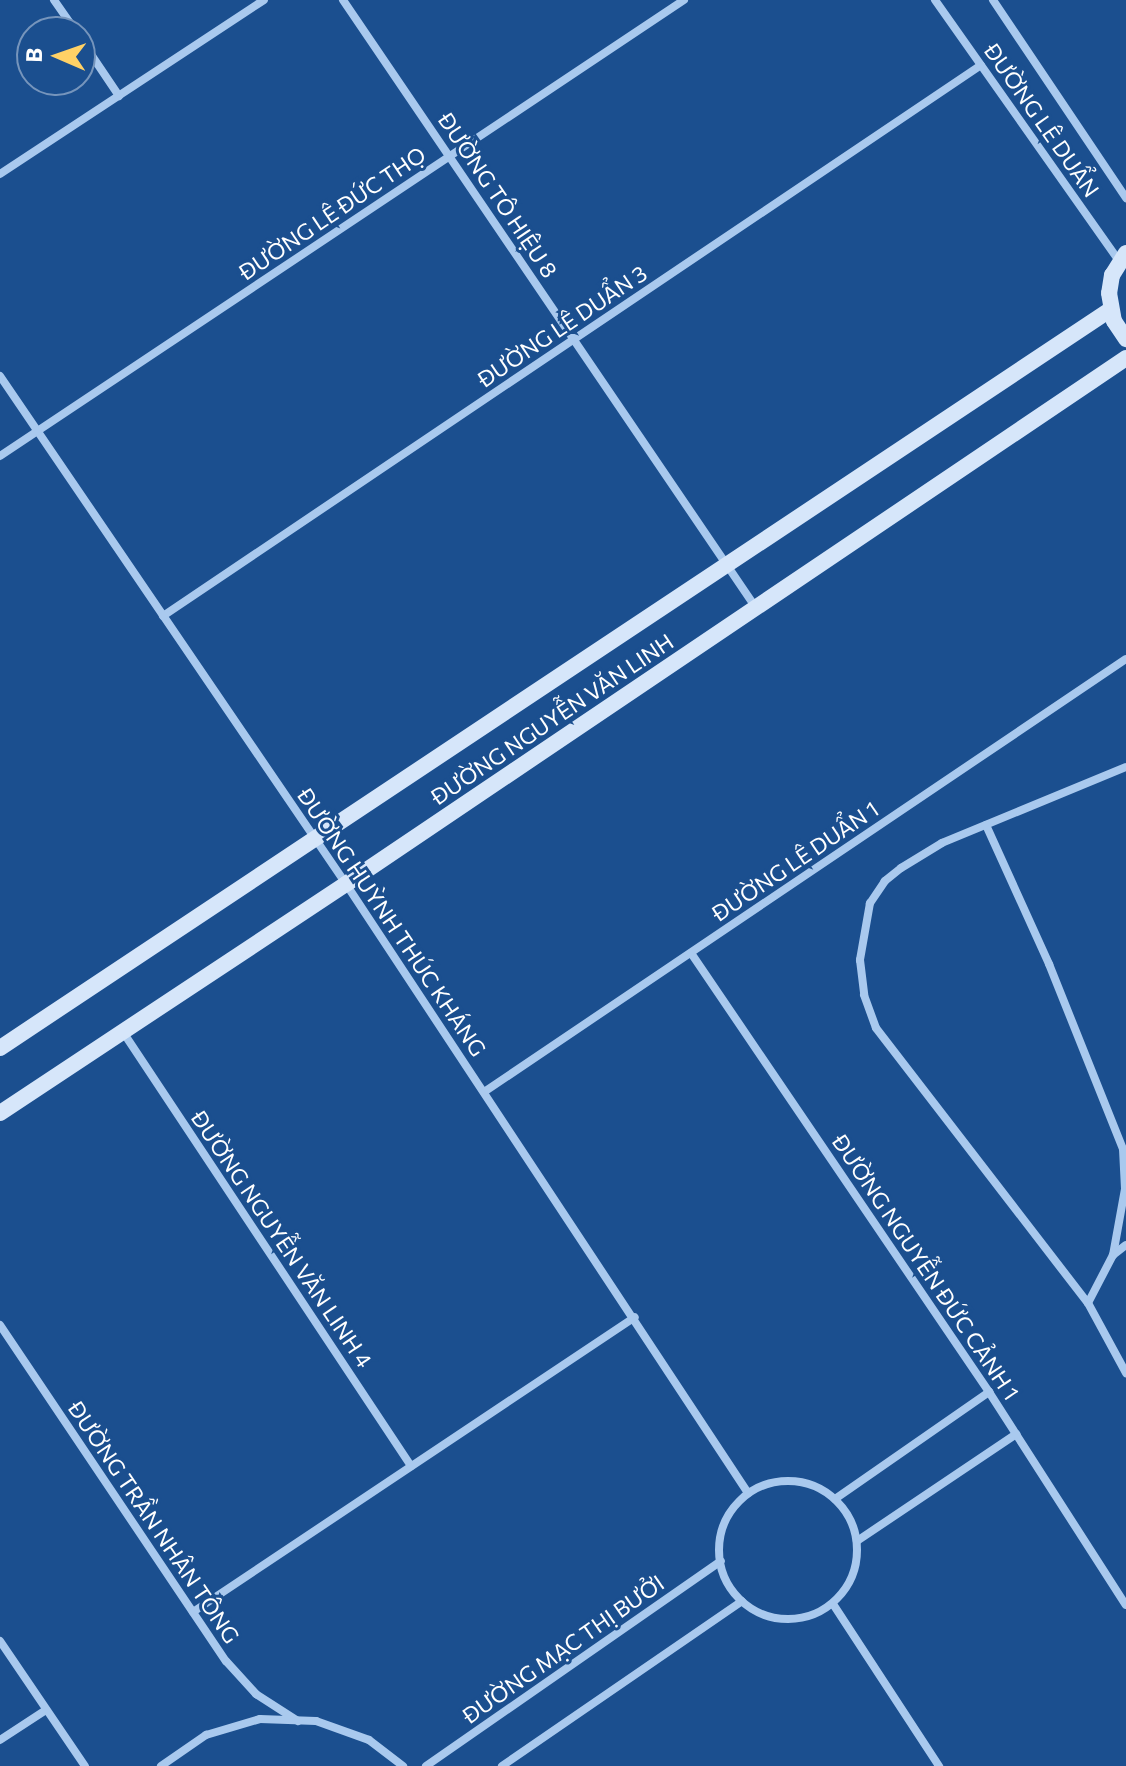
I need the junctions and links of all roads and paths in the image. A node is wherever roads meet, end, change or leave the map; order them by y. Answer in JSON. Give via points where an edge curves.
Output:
{"nodes":[{"id":1,"x":264,"y":0,"type":"edge"},
{"id":2,"x":343,"y":0,"type":"edge"},
{"id":3,"x":684,"y":0,"type":"edge"},
{"id":4,"x":935,"y":0,"type":"edge"},
{"id":5,"x":993,"y":0,"type":"edge"},
{"id":6,"x":96,"y":62,"type":"edge"},
{"id":7,"x":981,"y":65,"type":"junction"},
{"id":8,"x":119,"y":96,"type":"junction"},
{"id":9,"x":450,"y":156,"type":"junction"},
{"id":10,"x":0,"y":174,"type":"edge"},
{"id":11,"x":1126,"y":198,"type":"edge"},
{"id":12,"x":1123,"y":257,"type":"edge"},
{"id":13,"x":1110,"y":310,"type":"junction"},
{"id":14,"x":574,"y":339,"type":"junction"},
{"id":15,"x":1126,"y":339,"type":"edge"},
{"id":16,"x":1126,"y":358,"type":"edge"},
{"id":17,"x":0,"y":376,"type":"edge"},
{"id":18,"x":37,"y":431,"type":"junction"},
{"id":19,"x":0,"y":456,"type":"edge"},
{"id":20,"x":727,"y":565,"type":"junction"},
{"id":21,"x":757,"y":608,"type":"junction"},
{"id":22,"x":163,"y":616,"type":"junction"},
{"id":23,"x":1126,"y":659,"type":"edge"},
{"id":24,"x":1126,"y":767,"type":"edge"},
{"id":25,"x":986,"y":825,"type":"junction"},
{"id":26,"x":316,"y":840,"type":"junction"},
{"id":27,"x":346,"y":884,"type":"junction"},
{"id":28,"x":691,"y":953,"type":"junction"},
{"id":29,"x":123,"y":1032,"type":"junction"},
{"id":30,"x":0,"y":1048,"type":"edge"},
{"id":31,"x":484,"y":1092,"type":"junction"},
{"id":32,"x":0,"y":1113,"type":"edge"},
{"id":33,"x":1126,"y":1245,"type":"edge"},
{"id":34,"x":1113,"y":1255,"type":"junction"},
{"id":35,"x":1088,"y":1303,"type":"junction"},
{"id":36,"x":635,"y":1317,"type":"junction"},
{"id":37,"x":0,"y":1325,"type":"edge"},
{"id":38,"x":1126,"y":1373,"type":"edge"},
{"id":39,"x":989,"y":1392,"type":"junction"},
{"id":40,"x":1016,"y":1434,"type":"junction"},
{"id":41,"x":411,"y":1466,"type":"junction"},
{"id":42,"x":748,"y":1493,"type":"junction"},
{"id":43,"x":835,"y":1499,"type":"junction"},
{"id":44,"x":857,"y":1541,"type":"junction"},
{"id":45,"x":721,"y":1561,"type":"junction"},
{"id":46,"x":742,"y":1601,"type":"junction"},
{"id":47,"x":833,"y":1604,"type":"junction"},
{"id":48,"x":1126,"y":1605,"type":"edge"},
{"id":49,"x":193,"y":1612,"type":"junction"},
{"id":50,"x":0,"y":1641,"type":"edge"},
{"id":51,"x":46,"y":1710,"type":"junction"},
{"id":52,"x":298,"y":1721,"type":"junction"},
{"id":53,"x":0,"y":1740,"type":"edge"},
{"id":54,"x":85,"y":1766,"type":"edge"},
{"id":55,"x":161,"y":1766,"type":"edge"},
{"id":56,"x":403,"y":1766,"type":"edge"},
{"id":57,"x":426,"y":1766,"type":"edge"},
{"id":58,"x":502,"y":1766,"type":"edge"},
{"id":59,"x":939,"y":1766,"type":"edge"}],
"edges":[{"from":1,"to":8,"type":"street"},
{"from":2,"to":9,"type":"street","name":"ĐƯỜNG TÔ HIỆU 8"},
{"from":3,"to":9,"type":"street","name":"ĐƯỜNG LÊ ĐỨC THỌ"},
{"from":4,"to":7,"type":"street","name":"ĐƯỜNG LÊ DUẨN"},
{"from":5,"to":11,"type":"street","name":"ĐƯỜNG LÊ DUẨN"},
{"from":6,"to":8,"type":"street"},
{"from":7,"to":12,"type":"street","name":"ĐƯỜNG LÊ DUẨN"},
{"from":7,"to":14,"type":"street","name":"ĐƯỜNG LÊ DUẨN 3"},
{"from":8,"to":10,"type":"street"},
{"from":9,"to":14,"type":"street","name":"ĐƯỜNG TÔ HIỆU 8"},
{"from":9,"to":18,"type":"street","name":"ĐƯỜNG LÊ ĐỨC THỌ"},
{"from":12,"to":13,"type":"street","via":[[1112,275]]},
{"from":13,"to":15,"type":"street"},
{"from":13,"to":20,"type":"street","name":"ĐƯỜNG NGUYỄN VĂN LINH"},
{"from":14,"to":20,"type":"street","name":"ĐƯỜNG TÔ HIỆU 8"},
{"from":14,"to":22,"type":"street","name":"ĐƯỜNG LÊ DUẨN 3"},
{"from":16,"to":21,"type":"street","name":"ĐƯỜNG NGUYỄN VĂN LINH"},
{"from":17,"to":18,"type":"street","name":"ĐƯỜNG HUỲNH THÚC KHÁNG"},
{"from":18,"to":19,"type":"street","name":"ĐƯỜNG LÊ ĐỨC THỌ"},
{"from":18,"to":22,"type":"street","name":"ĐƯỜNG HUỲNH THÚC KHÁNG"},
{"from":20,"to":21,"type":"street","name":"ĐƯỜNG TÔ HIỆU 8"},
{"from":20,"to":26,"type":"street","name":"ĐƯỜNG NGUYỄN VĂN LINH"},
{"from":21,"to":27,"type":"street","name":"ĐƯỜNG NGUYỄN VĂN LINH"},
{"from":22,"to":26,"type":"street","name":"ĐƯỜNG HUỲNH THÚC KHÁNG"},
{"from":23,"to":28,"type":"street","name":"ĐƯỜNG LÊ DUẨN 1"},
{"from":24,"to":25,"type":"street"},
{"from":25,"to":34,"type":"street","via":[[1117,1129],[1125,1189]]},
{"from":25,"to":35,"type":"street","via":[[942,843],[885,881],[870,903],[862,932],[864,995],[876,1028],[909,1075]]},
{"from":26,"to":27,"type":"street","name":"ĐƯỜNG HUỲNH THÚC KHÁNG"},
{"from":26,"to":30,"type":"street","name":"ĐƯỜNG NGUYỄN VĂN LINH"},
{"from":27,"to":29,"type":"street","name":"ĐƯỜNG NGUYỄN VĂN LINH"},
{"from":27,"to":31,"type":"street","name":"ĐƯỜNG HUỲNH THÚC KHÁNG"},
{"from":28,"to":31,"type":"street","name":"ĐƯỜNG LÊ DUẨN 1"},
{"from":28,"to":39,"type":"street","name":"ĐƯỜNG NGUYỄN ĐỨC CẢNH 1"},
{"from":29,"to":32,"type":"street","name":"ĐƯỜNG NGUYỄN VĂN LINH"},
{"from":29,"to":41,"type":"street","name":"ĐƯỜNG NGUYỄN VĂN LINH 4"},
{"from":31,"to":36,"type":"street","name":"ĐƯỜNG HUỲNH THÚC KHÁNG"},
{"from":33,"to":34,"type":"street"},
{"from":34,"to":35,"type":"street"},
{"from":35,"to":38,"type":"street"},
{"from":36,"to":41,"type":"street"},
{"from":36,"to":42,"type":"street","name":"ĐƯỜNG HUỲNH THÚC KHÁNG"},
{"from":37,"to":49,"type":"street","name":"ĐƯỜNG TRẦN NHÂN TÔNG"},
{"from":39,"to":40,"type":"street","name":"ĐƯỜNG NGUYỄN ĐỨC CẢNH 1"},
{"from":39,"to":43,"type":"street"},
{"from":40,"to":44,"type":"street"},
{"from":40,"to":48,"type":"street","name":"ĐƯỜNG NGUYỄN ĐỨC CẢNH 1"},
{"from":41,"to":49,"type":"street"},
{"from":42,"to":43,"type":"street","via":[[769,1483],[793,1481],[816,1486]]},
{"from":42,"to":45,"type":"street","via":[[722,1529]]},
{"from":43,"to":44,"type":"street","via":[[850,1518]]},
{"from":44,"to":47,"type":"street","via":[[848,1586]]},
{"from":45,"to":46,"type":"street","via":[[733,1593]]},
{"from":45,"to":57,"type":"street","name":"ĐƯỜNG MẠC THỊ BƯỞI"},
{"from":46,"to":47,"type":"street","via":[[769,1618],[791,1620]]},
{"from":46,"to":58,"type":"street"},
{"from":47,"to":59,"type":"street"},
{"from":49,"to":52,"type":"street","name":"ĐƯỜNG TRẦN NHÂN TÔNG","via":[[256,1694]]},
{"from":50,"to":51,"type":"street"},
{"from":51,"to":53,"type":"street"},
{"from":51,"to":54,"type":"street"},
{"from":52,"to":55,"type":"street","via":[[260,1719],[206,1735]]},
{"from":52,"to":56,"type":"street","via":[[316,1721],[369,1740]]}]}
